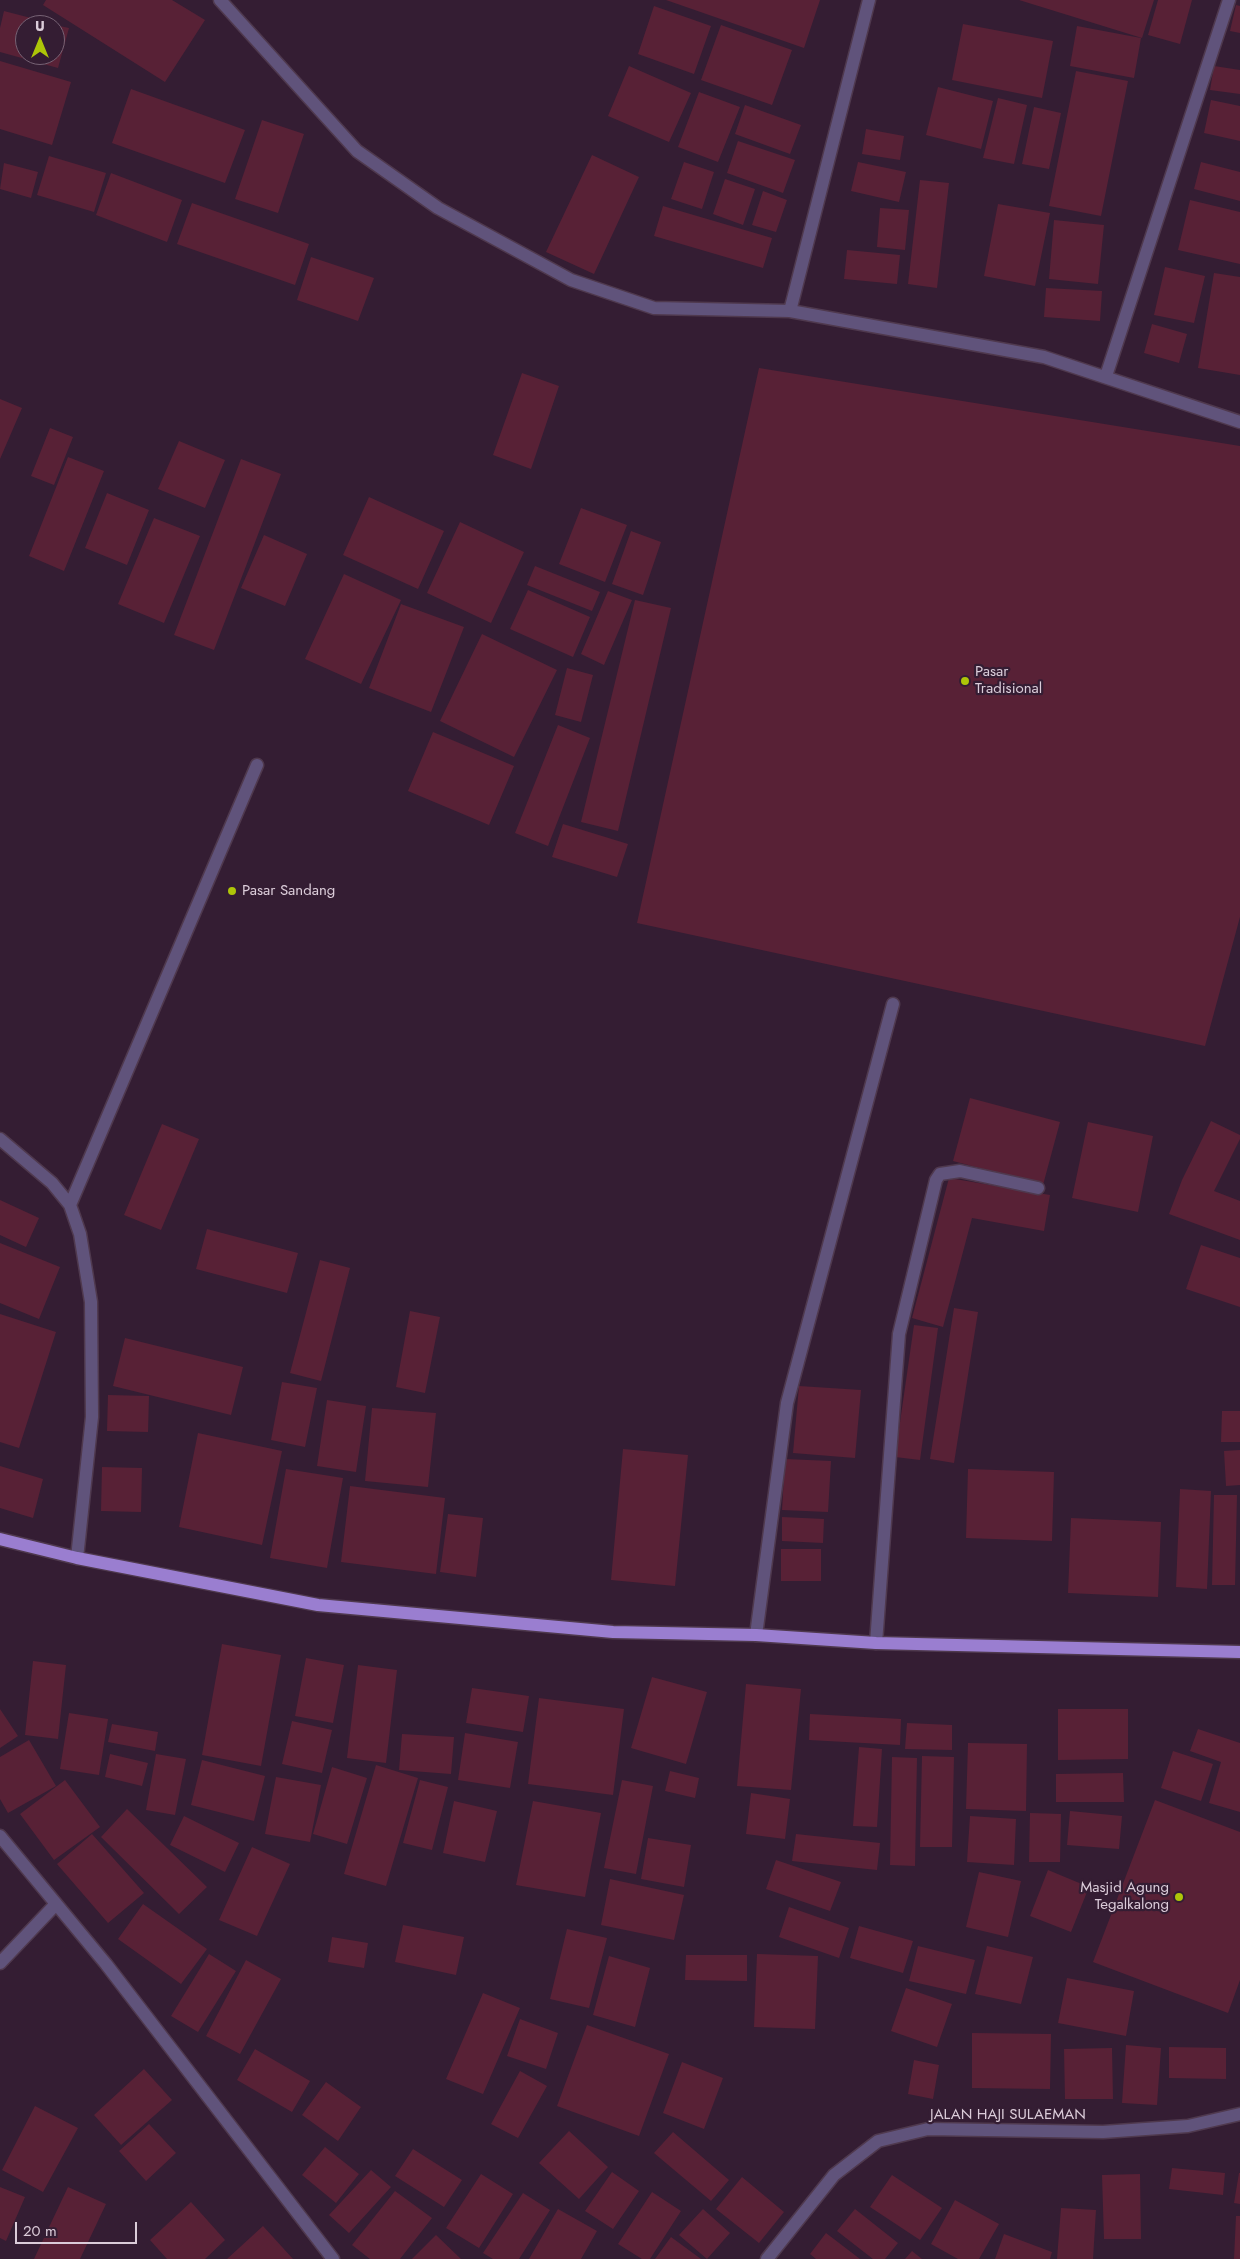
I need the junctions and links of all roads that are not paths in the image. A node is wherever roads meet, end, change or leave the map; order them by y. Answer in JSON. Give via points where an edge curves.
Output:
{"nodes":[{"id":1,"x":220,"y":0,"type":"edge"},
{"id":2,"x":869,"y":0,"type":"edge"},
{"id":3,"x":1229,"y":0,"type":"edge"},
{"id":4,"x":790,"y":311,"type":"junction"},
{"id":5,"x":1106,"y":376,"type":"junction"},
{"id":6,"x":1240,"y":422,"type":"edge"},
{"id":7,"x":257,"y":765,"type":"dead end"},
{"id":8,"x":893,"y":1004,"type":"dead end"},
{"id":9,"x":0,"y":1139,"type":"edge"},
{"id":10,"x":1038,"y":1188,"type":"dead end"},
{"id":11,"x":70,"y":1205,"type":"junction"},
{"id":12,"x":0,"y":1539,"type":"edge"},
{"id":13,"x":77,"y":1558,"type":"junction"},
{"id":14,"x":756,"y":1636,"type":"junction"},
{"id":15,"x":876,"y":1643,"type":"junction"},
{"id":16,"x":1240,"y":1652,"type":"edge"},
{"id":17,"x":0,"y":1836,"type":"edge"},
{"id":18,"x":56,"y":1904,"type":"junction"},
{"id":19,"x":0,"y":1963,"type":"edge"},
{"id":20,"x":1240,"y":2114,"type":"edge"},
{"id":21,"x":333,"y":2259,"type":"edge"},
{"id":22,"x":767,"y":2259,"type":"edge"}],
"edges":[{"from":1,"to":4,"type":"street","via":[[357,151],[438,208],[571,280],[654,308]]},
{"from":2,"to":4,"type":"street"},
{"from":3,"to":5,"type":"street"},
{"from":4,"to":5,"type":"street","via":[[1044,357]]},
{"from":5,"to":6,"type":"street"},
{"from":7,"to":11,"type":"street"},
{"from":8,"to":14,"type":"street","via":[[787,1403]]},
{"from":9,"to":11,"type":"street","via":[[52,1182]]},
{"from":10,"to":15,"type":"street","via":[[960,1171],[940,1174],[936,1180],[899,1334]]},
{"from":11,"to":13,"type":"street","via":[[80,1234],[91,1302],[92,1418]]},
{"from":12,"to":13,"type":"main road"},
{"from":13,"to":14,"type":"main road","via":[[318,1605],[613,1632]]},
{"from":14,"to":15,"type":"main road"},
{"from":15,"to":16,"type":"main road"},
{"from":17,"to":18,"type":"street"},
{"from":18,"to":19,"type":"street"},
{"from":18,"to":21,"type":"street","via":[[106,1964]]},
{"from":20,"to":22,"type":"street","name":"JALAN HAJI SULAEMAN","via":[[1188,2126],[1103,2132],[928,2129],[878,2140],[834,2175]]}]}
